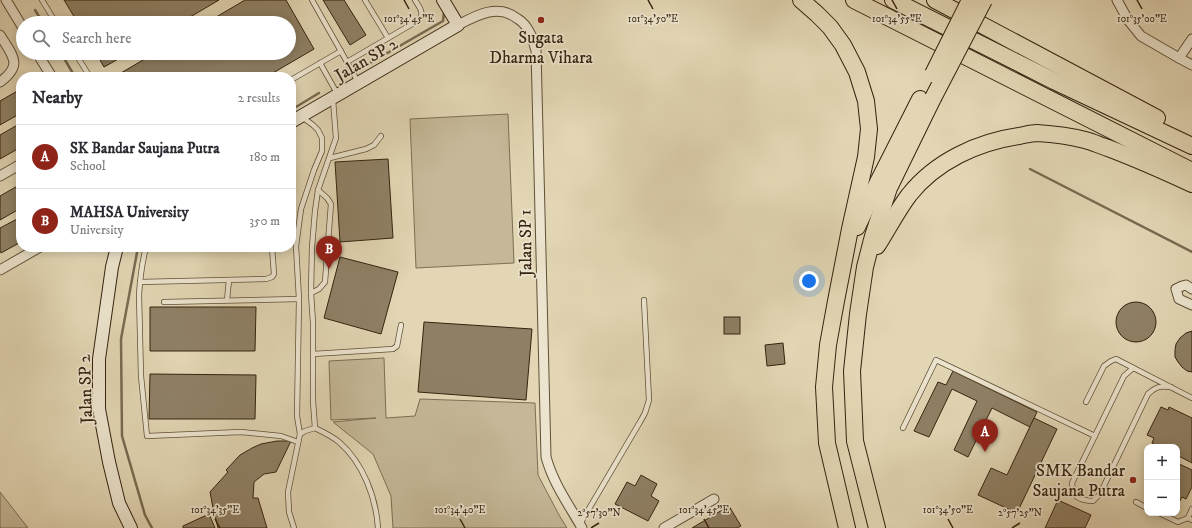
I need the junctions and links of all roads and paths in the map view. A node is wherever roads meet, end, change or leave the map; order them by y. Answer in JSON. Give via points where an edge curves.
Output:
{"nodes":[{"id":1,"x":6,"y":0,"type":"edge"},
{"id":2,"x":42,"y":0,"type":"edge"},
{"id":3,"x":312,"y":0,"type":"edge"},
{"id":4,"x":365,"y":0,"type":"edge"},
{"id":5,"x":415,"y":0,"type":"edge"},
{"id":6,"x":443,"y":0,"type":"edge"},
{"id":7,"x":801,"y":0,"type":"edge"},
{"id":8,"x":854,"y":0,"type":"edge"},
{"id":9,"x":893,"y":0,"type":"edge"},
{"id":10,"x":936,"y":0,"type":"edge"},
{"id":11,"x":970,"y":0,"type":"edge"},
{"id":12,"x":984,"y":0,"type":"edge"},
{"id":13,"x":1117,"y":0,"type":"edge"},
{"id":14,"x":16,"y":16,"type":"edge"},
{"id":15,"x":52,"y":16,"type":"edge"},
{"id":16,"x":458,"y":25,"type":"junction"},
{"id":17,"x":0,"y":35,"type":"edge"},
{"id":18,"x":388,"y":38,"type":"junction"},
{"id":19,"x":1192,"y":39,"type":"edge"},
{"id":20,"x":341,"y":51,"type":"junction"},
{"id":21,"x":1178,"y":58,"type":"junction"},
{"id":22,"x":42,"y":60,"type":"edge"},
{"id":23,"x":79,"y":60,"type":"edge"},
{"id":24,"x":320,"y":62,"type":"junction"},
{"id":25,"x":347,"y":62,"type":"junction"},
{"id":26,"x":1192,"y":65,"type":"edge"},
{"id":27,"x":49,"y":72,"type":"edge"},
{"id":28,"x":87,"y":72,"type":"edge"},
{"id":29,"x":296,"y":77,"type":"edge"},
{"id":30,"x":0,"y":82,"type":"edge"},
{"id":31,"x":359,"y":83,"type":"junction"},
{"id":32,"x":335,"y":96,"type":"junction"},
{"id":33,"x":928,"y":96,"type":"junction"},
{"id":34,"x":296,"y":119,"type":"edge"},
{"id":35,"x":382,"y":136,"type":"dead end"},
{"id":36,"x":1192,"y":136,"type":"edge"},
{"id":37,"x":1192,"y":146,"type":"edge"},
{"id":38,"x":330,"y":158,"type":"junction"},
{"id":39,"x":16,"y":167,"type":"edge"},
{"id":40,"x":1192,"y":171,"type":"edge"},
{"id":41,"x":0,"y":176,"type":"edge"},
{"id":42,"x":1192,"y":184,"type":"edge"},
{"id":43,"x":318,"y":190,"type":"junction"},
{"id":44,"x":846,"y":250,"type":"junction"},
{"id":45,"x":31,"y":252,"type":"edge"},
{"id":46,"x":116,"y":252,"type":"edge"},
{"id":47,"x":145,"y":252,"type":"edge"},
{"id":48,"x":272,"y":252,"type":"edge"},
{"id":49,"x":865,"y":267,"type":"junction"},
{"id":50,"x":0,"y":270,"type":"edge"},
{"id":51,"x":229,"y":280,"type":"junction"},
{"id":52,"x":140,"y":282,"type":"junction"},
{"id":53,"x":1192,"y":289,"type":"edge"},
{"id":54,"x":311,"y":293,"type":"junction"},
{"id":55,"x":299,"y":299,"type":"junction"},
{"id":56,"x":227,"y":300,"type":"junction"},
{"id":57,"x":644,"y":300,"type":"dead end"},
{"id":58,"x":164,"y":302,"type":"dead end"},
{"id":59,"x":1192,"y":305,"type":"edge"},
{"id":60,"x":400,"y":325,"type":"dead end"},
{"id":61,"x":313,"y":354,"type":"junction"},
{"id":62,"x":1133,"y":368,"type":"junction"},
{"id":63,"x":1171,"y":387,"type":"junction"},
{"id":64,"x":1192,"y":398,"type":"edge"},
{"id":65,"x":1086,"y":402,"type":"dead end"},
{"id":66,"x":315,"y":428,"type":"junction"},
{"id":67,"x":903,"y":428,"type":"dead end"},
{"id":68,"x":300,"y":434,"type":"junction"},
{"id":69,"x":1095,"y":436,"type":"junction"},
{"id":70,"x":298,"y":442,"type":"junction"},
{"id":71,"x":714,"y":499,"type":"dead end"},
{"id":72,"x":1136,"y":502,"type":"dead end"},
{"id":73,"x":1144,"y":506,"type":"edge"},
{"id":74,"x":1192,"y":509,"type":"edge"},
{"id":75,"x":1165,"y":516,"type":"edge"},
{"id":76,"x":1190,"y":519,"type":"edge"},
{"id":77,"x":581,"y":526,"type":"edge"},
{"id":78,"x":131,"y":528,"type":"edge"},
{"id":79,"x":294,"y":528,"type":"edge"},
{"id":80,"x":378,"y":528,"type":"edge"},
{"id":81,"x":664,"y":528,"type":"edge"},
{"id":82,"x":847,"y":528,"type":"edge"},
{"id":83,"x":877,"y":528,"type":"edge"}],
"edges":[{"from":1,"to":14,"type":"street"},
{"from":2,"to":15,"type":"lane"},
{"from":3,"to":20,"type":"lane"},
{"from":4,"to":18,"type":"lane"},
{"from":5,"to":18,"type":"lane","via":[[422,16]]},
{"from":6,"to":16,"type":"street"},
{"from":7,"to":44,"type":"highway","via":[[830,27],[843,45],[857,72],[866,101],[869,128],[866,157]]},
{"from":8,"to":40,"type":"highway"},
{"from":9,"to":37,"type":"highway","via":[[1054,81]]},
{"from":10,"to":36,"type":"highway"},
{"from":11,"to":33,"type":"highway","bridge":true},
{"from":12,"to":33,"type":"highway","bridge":true},
{"from":13,"to":21,"type":"street","via":[[1141,36]]},
{"from":16,"to":31,"type":"street","name":"Jalan SP 2"},
{"from":16,"to":77,"type":"street","name":"Jalan SP 1","via":[[491,10],[504,11],[524,23],[536,50],[546,457],[555,481]]},
{"from":17,"to":30,"type":"street","via":[[15,62],[12,72]]},
{"from":18,"to":25,"type":"lane"},
{"from":19,"to":21,"type":"street"},
{"from":20,"to":24,"type":"lane"},
{"from":20,"to":25,"type":"lane"},
{"from":21,"to":26,"type":"street"},
{"from":22,"to":27,"type":"street"},
{"from":23,"to":28,"type":"lane"},
{"from":24,"to":29,"type":"lane"},
{"from":24,"to":32,"type":"lane"},
{"from":25,"to":31,"type":"lane"},
{"from":31,"to":32,"type":"street","name":"Jalan SP 2"},
{"from":32,"to":34,"type":"street","name":"Jalan SP 2"},
{"from":32,"to":38,"type":"lane","via":[[336,138]]},
{"from":33,"to":44,"type":"highway","via":[[880,180]]},
{"from":33,"to":49,"type":"highway","via":[[889,188]]},
{"from":34,"to":55,"type":"lane","via":[[313,125],[322,138],[322,151],[301,209],[296,246]]},
{"from":35,"to":38,"type":"lane","via":[[366,149]]},
{"from":38,"to":43,"type":"lane"},
{"from":39,"to":41,"type":"street"},
{"from":42,"to":49,"type":"highway","via":[[1131,156],[1086,140],[1036,133],[1011,137],[964,152],[926,177],[892,219]]},
{"from":43,"to":54,"type":"lane","via":[[312,247]]},
{"from":43,"to":54,"type":"lane","via":[[327,198],[330,212],[325,282]]},
{"from":44,"to":82,"type":"highway","via":[[828,346],[824,387],[828,443]]},
{"from":45,"to":50,"type":"street"},
{"from":46,"to":78,"type":"street","name":"Jalan SP 2","via":[[99,359],[99,408],[119,503]]},
{"from":47,"to":52,"type":"lane"},
{"from":48,"to":51,"type":"lane","via":[[272,277]]},
{"from":49,"to":83,"type":"highway","via":[[852,371],[854,441]]},
{"from":51,"to":52,"type":"lane"},
{"from":51,"to":56,"type":"lane"},
{"from":52,"to":70,"type":"lane","via":[[141,376],[147,436],[241,432],[281,436]]},
{"from":53,"to":59,"type":"street","via":[[1186,285],[1176,289],[1178,299]]},
{"from":54,"to":61,"type":"lane"},
{"from":55,"to":56,"type":"lane"},
{"from":55,"to":68,"type":"lane","via":[[297,416]]},
{"from":56,"to":58,"type":"lane"},
{"from":57,"to":77,"type":"lane","via":[[649,400],[643,418]]},
{"from":60,"to":61,"type":"lane","via":[[396,346],[393,349]]},
{"from":61,"to":66,"type":"lane"},
{"from":62,"to":63,"type":"lane"},
{"from":62,"to":65,"type":"lane","via":[[1116,359],[1104,366]]},
{"from":62,"to":69,"type":"lane","via":[[1124,376]]},
{"from":63,"to":64,"type":"lane"},
{"from":63,"to":69,"type":"lane","via":[[1160,386],[1148,394],[1100,494],[1093,500],[1085,500],[1076,497],[1072,492],[1072,483]]},
{"from":66,"to":68,"type":"lane"},
{"from":66,"to":80,"type":"lane","via":[[339,442],[364,474],[377,513]]},
{"from":67,"to":69,"type":"lane","via":[[936,360]]},
{"from":68,"to":70,"type":"lane"},
{"from":70,"to":79,"type":"lane","via":[[288,492],[289,512]]},
{"from":71,"to":81,"type":"street"},
{"from":72,"to":73,"type":"lane"},
{"from":74,"to":76,"type":"lane"},
{"from":75,"to":76,"type":"lane","via":[[1178,522]]}]}
